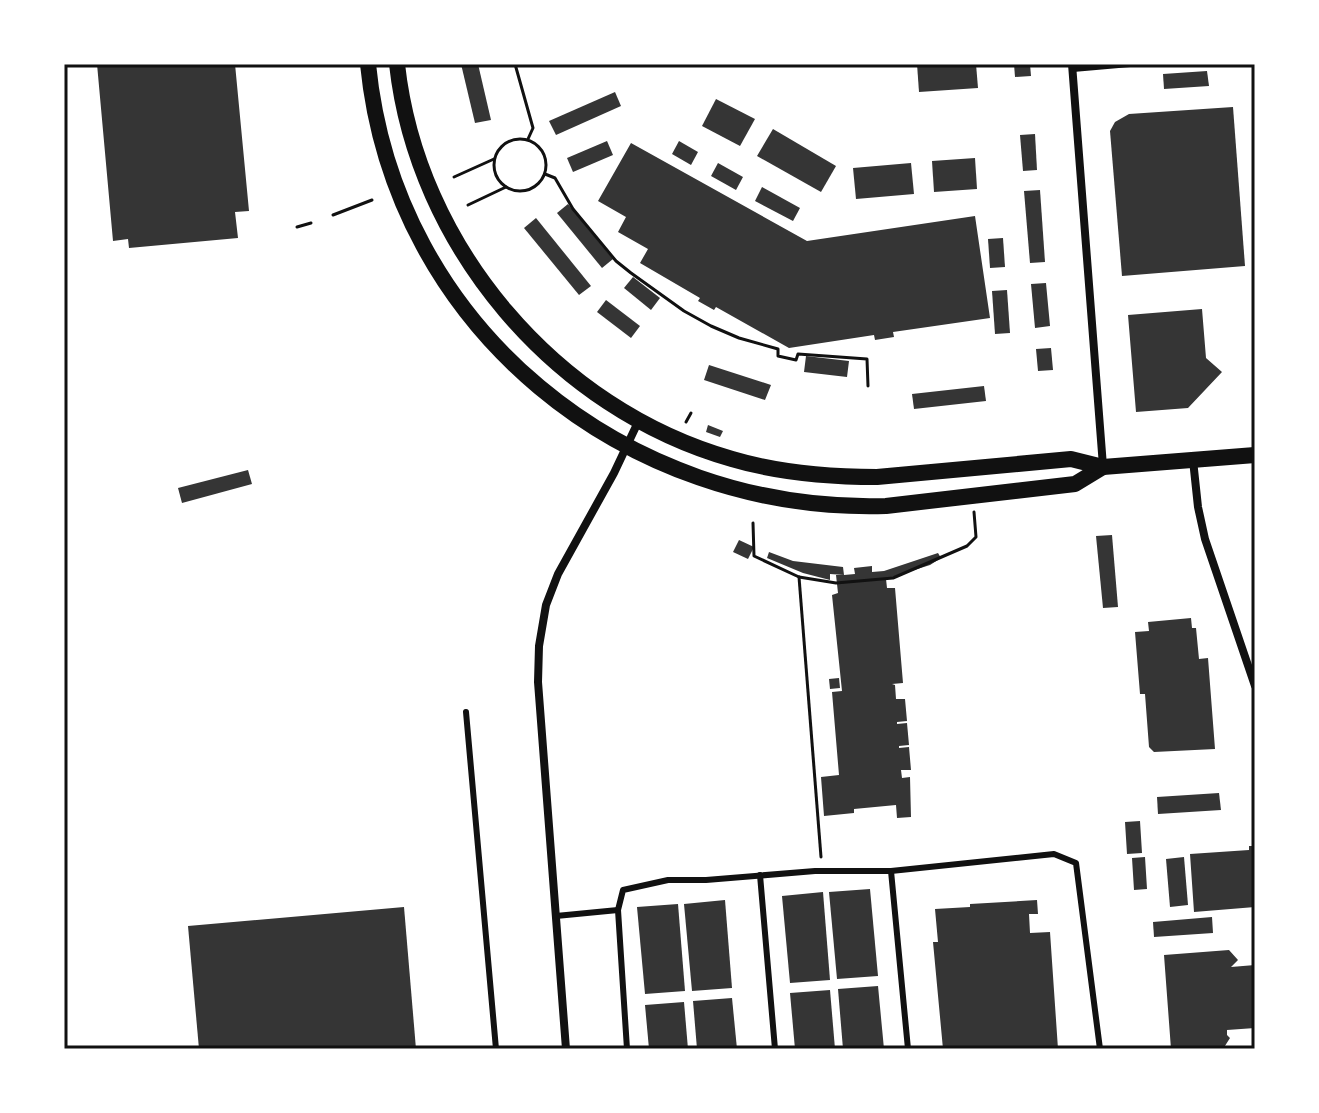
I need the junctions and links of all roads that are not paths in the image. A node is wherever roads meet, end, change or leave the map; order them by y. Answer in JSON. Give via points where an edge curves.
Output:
{"nodes":[{"id":1,"x":368,"y":64,"type":"edge"},
{"id":2,"x":397,"y":64,"type":"edge"},
{"id":3,"x":1130,"y":64,"type":"edge"},
{"id":4,"x":1072,"y":66,"type":"edge"},
{"id":5,"x":639,"y":420,"type":"junction"},
{"id":6,"x":625,"y":446,"type":"junction"},
{"id":7,"x":1255,"y":455,"type":"edge"},
{"id":8,"x":1193,"y":460,"type":"junction"},
{"id":9,"x":1103,"y":467,"type":"junction"},
{"id":10,"x":1255,"y":686,"type":"edge"},
{"id":11,"x":466,"y":712,"type":"dead end"},
{"id":12,"x":891,"y":871,"type":"junction"},
{"id":13,"x":760,"y":875,"type":"junction"},
{"id":14,"x":618,"y":910,"type":"junction"},
{"id":15,"x":556,"y":916,"type":"junction"},
{"id":16,"x":496,"y":1049,"type":"edge"},
{"id":17,"x":566,"y":1049,"type":"edge"},
{"id":18,"x":627,"y":1049,"type":"edge"},
{"id":19,"x":775,"y":1049,"type":"edge"},
{"id":20,"x":908,"y":1049,"type":"edge"},
{"id":21,"x":1100,"y":1049,"type":"edge"}],
"edges":[{"from":1,"to":6,"type":"main road","via":[[385,152],[408,213],[447,284],[521,372],[563,408]]},
{"from":2,"to":5,"type":"main road","via":[[425,179],[473,267],[542,350]]},
{"from":3,"to":4,"type":"lane"},
{"from":4,"to":9,"type":"street"},
{"from":5,"to":6,"type":"street"},
{"from":5,"to":9,"type":"main road","via":[[732,459],[828,476],[877,477],[1071,459]]},
{"from":6,"to":9,"type":"main road","via":[[749,494],[856,507],[1075,484]]},
{"from":6,"to":15,"type":"street","via":[[558,574],[539,646]]},
{"from":7,"to":8,"type":"main road"},
{"from":8,"to":9,"type":"main road"},
{"from":8,"to":10,"type":"street","via":[[1205,539]]},
{"from":11,"to":16,"type":"lane"},
{"from":12,"to":13,"type":"lane"},
{"from":12,"to":20,"type":"lane"},
{"from":12,"to":21,"type":"lane","via":[[1054,854],[1076,863]]},
{"from":13,"to":14,"type":"lane","via":[[668,880],[623,890]]},
{"from":13,"to":19,"type":"lane"},
{"from":14,"to":15,"type":"lane"},
{"from":14,"to":18,"type":"lane"},
{"from":15,"to":17,"type":"street"}]}
